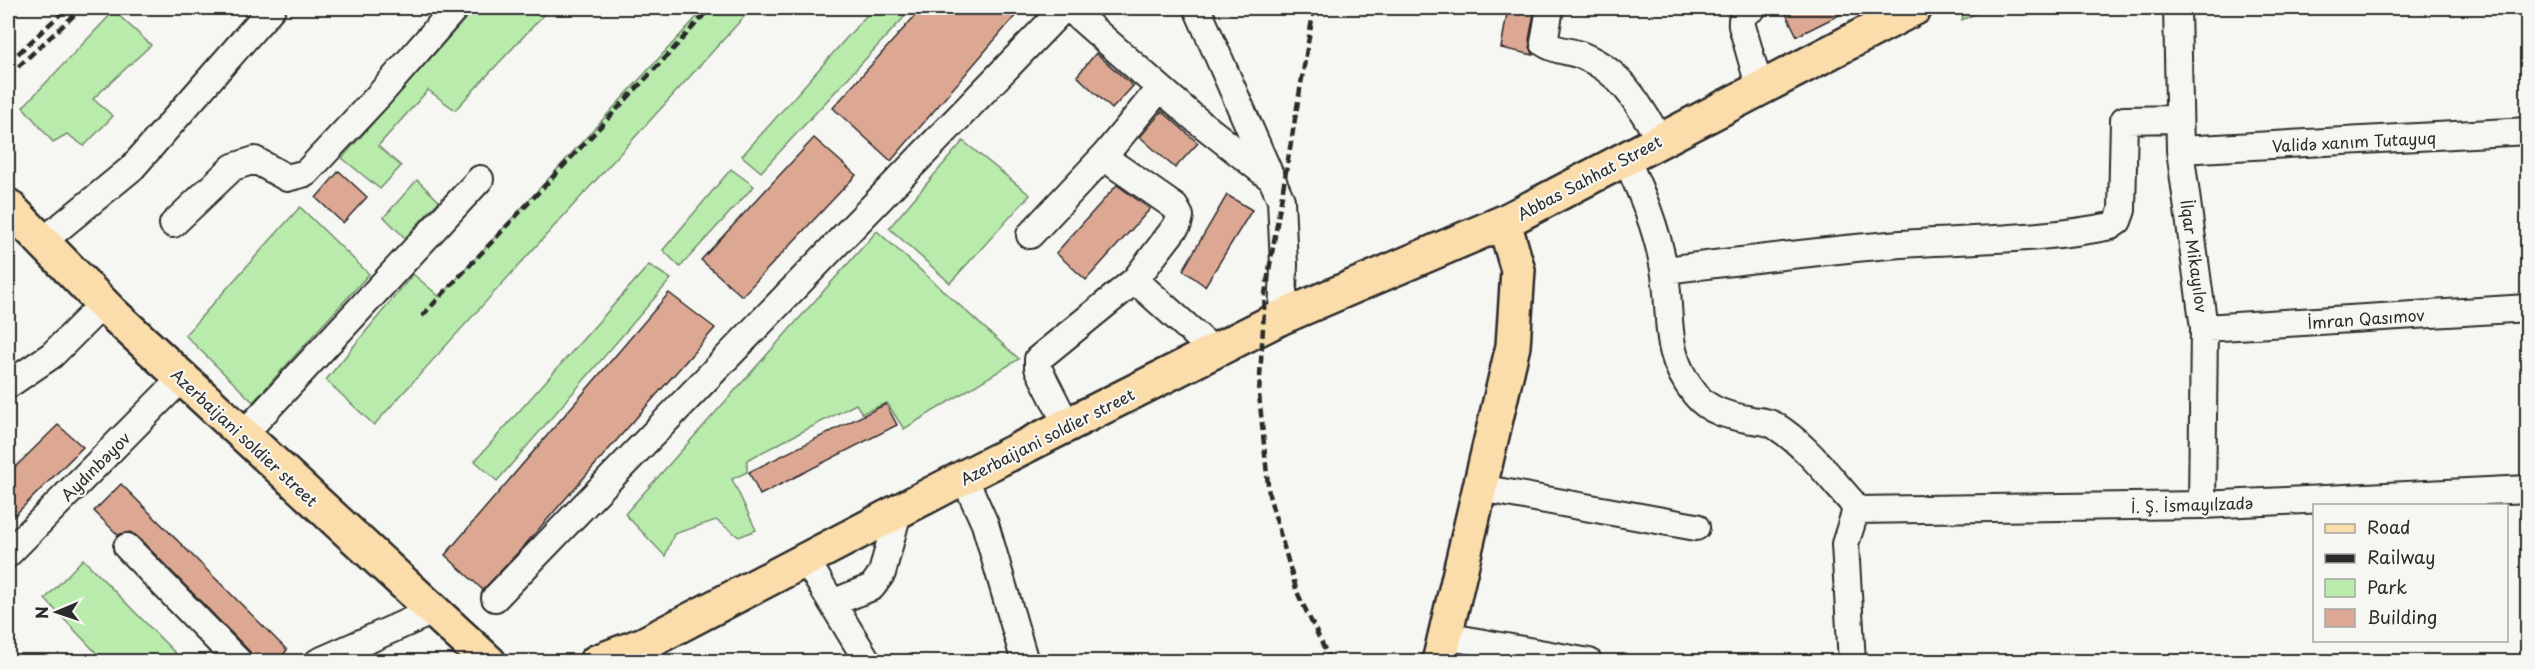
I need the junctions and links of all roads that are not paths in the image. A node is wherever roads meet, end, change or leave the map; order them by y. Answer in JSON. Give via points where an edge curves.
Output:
{"nodes":[{"id":1,"x":272,"y":8,"type":"edge"},
{"id":2,"x":455,"y":8,"type":"edge"},
{"id":3,"x":1064,"y":8,"type":"edge"},
{"id":4,"x":1069,"y":8,"type":"edge"},
{"id":5,"x":1197,"y":8,"type":"edge"},
{"id":6,"x":1550,"y":8,"type":"edge"},
{"id":7,"x":1753,"y":8,"type":"edge"},
{"id":8,"x":1915,"y":8,"type":"edge"},
{"id":9,"x":2177,"y":8,"type":"edge"},
{"id":10,"x":1160,"y":88,"type":"junction"},
{"id":11,"x":1760,"y":89,"type":"junction"},
{"id":12,"x":2180,"y":119,"type":"junction"},
{"id":13,"x":2528,"y":131,"type":"edge"},
{"id":14,"x":1660,"y":140,"type":"junction"},
{"id":15,"x":2180,"y":150,"type":"junction"},
{"id":16,"x":1105,"y":155,"type":"junction"},
{"id":17,"x":1625,"y":157,"type":"junction"},
{"id":18,"x":1270,"y":178,"type":"junction"},
{"id":19,"x":480,"y":179,"type":"dead end"},
{"id":20,"x":8,"y":206,"type":"edge"},
{"id":21,"x":1504,"y":222,"type":"junction"},
{"id":22,"x":173,"y":224,"type":"dead end"},
{"id":23,"x":1030,"y":235,"type":"dead end"},
{"id":24,"x":42,"y":242,"type":"junction"},
{"id":25,"x":1665,"y":270,"type":"junction"},
{"id":26,"x":1135,"y":280,"type":"junction"},
{"id":27,"x":103,"y":304,"type":"junction"},
{"id":28,"x":2528,"y":308,"type":"edge"},
{"id":29,"x":1282,"y":317,"type":"junction"},
{"id":30,"x":2204,"y":328,"type":"junction"},
{"id":31,"x":1214,"y":351,"type":"junction"},
{"id":32,"x":182,"y":378,"type":"junction"},
{"id":33,"x":8,"y":385,"type":"edge"},
{"id":34,"x":1067,"y":425,"type":"junction"},
{"id":35,"x":243,"y":435,"type":"junction"},
{"id":36,"x":964,"y":477,"type":"junction"},
{"id":37,"x":1480,"y":488,"type":"junction"},
{"id":38,"x":2528,"y":489,"type":"edge"},
{"id":39,"x":2202,"y":505,"type":"junction"},
{"id":40,"x":1856,"y":510,"type":"junction"},
{"id":41,"x":898,"y":512,"type":"junction"},
{"id":42,"x":1696,"y":527,"type":"dead end"},
{"id":43,"x":127,"y":547,"type":"dead end"},
{"id":44,"x":8,"y":554,"type":"edge"},
{"id":45,"x":806,"y":560,"type":"junction"},
{"id":46,"x":495,"y":598,"type":"dead end"},
{"id":47,"x":832,"y":603,"type":"junction"},
{"id":48,"x":433,"y":610,"type":"junction"},
{"id":49,"x":1442,"y":649,"type":"edge"},
{"id":50,"x":361,"y":653,"type":"edge"},
{"id":51,"x":643,"y":653,"type":"edge"},
{"id":52,"x":1554,"y":658,"type":"edge"},
{"id":53,"x":239,"y":662,"type":"edge"},
{"id":54,"x":318,"y":662,"type":"edge"},
{"id":55,"x":489,"y":662,"type":"edge"},
{"id":56,"x":596,"y":662,"type":"edge"},
{"id":57,"x":868,"y":662,"type":"edge"},
{"id":58,"x":1024,"y":662,"type":"edge"},
{"id":59,"x":1589,"y":662,"type":"edge"},
{"id":60,"x":1852,"y":662,"type":"edge"}],
"edges":[{"from":1,"to":24,"type":"street","via":[[132,168]]},
{"from":2,"to":22,"type":"street","via":[[306,173],[287,178],[255,160],[233,167]]},
{"from":3,"to":46,"type":"street"},
{"from":4,"to":10,"type":"street"},
{"from":5,"to":18,"type":"street"},
{"from":6,"to":14,"type":"street","via":[[1544,43],[1604,66],[1634,95]]},
{"from":7,"to":11,"type":"street","via":[[1741,18]]},
{"from":8,"to":11,"type":"main road","name":"Abbas Sahhat Street"},
{"from":9,"to":12,"type":"street","name":"İlqar Mikayılov"},
{"from":10,"to":16,"type":"street"},
{"from":10,"to":18,"type":"street"},
{"from":11,"to":14,"type":"main road","name":"Abbas Sahhat Street"},
{"from":12,"to":15,"type":"street","name":"İlqar Mikayılov"},
{"from":12,"to":25,"type":"street","via":[[2124,120],[2122,210],[2111,226],[2029,237],[1790,254]]},
{"from":13,"to":15,"type":"street","name":"Validə xanım Tutayuq"},
{"from":14,"to":17,"type":"main road","name":"Abbas Sahhat Street"},
{"from":15,"to":30,"type":"street","name":"İlqar Mikayılov"},
{"from":16,"to":23,"type":"street"},
{"from":16,"to":26,"type":"street","via":[[1175,207],[1180,216]]},
{"from":17,"to":21,"type":"main road","name":"Abbas Sahhat Street"},
{"from":17,"to":25,"type":"street","via":[[1647,204]]},
{"from":18,"to":29,"type":"street","via":[[1281,201]]},
{"from":19,"to":35,"type":"street"},
{"from":20,"to":24,"type":"main road","name":"Azerbaijani soldier street"},
{"from":21,"to":29,"type":"main road","name":"Azerbaijani soldier street"},
{"from":21,"to":37,"type":"main road","name":"Abbas Sahhat Street","via":[[1518,270],[1513,346]]},
{"from":24,"to":27,"type":"main road","name":"Azerbaijani soldier street"},
{"from":25,"to":40,"type":"street","via":[[1670,343],[1679,369],[1695,395],[1712,409],[1779,428],[1801,444]]},
{"from":26,"to":31,"type":"street"},
{"from":26,"to":34,"type":"street","via":[[1038,359],[1038,368]]},
{"from":27,"to":32,"type":"main road","name":"Azerbaijani soldier street"},
{"from":27,"to":33,"type":"street","via":[[52,355]]},
{"from":28,"to":30,"type":"street","name":"İmran Qasımov"},
{"from":29,"to":31,"type":"main road","name":"Azerbaijani soldier street"},
{"from":30,"to":39,"type":"street","name":"İlqar Mikayılov"},
{"from":31,"to":34,"type":"main road","name":"Azerbaijani soldier street"},
{"from":32,"to":35,"type":"main road","name":"Azerbaijani soldier street"},
{"from":32,"to":44,"type":"street","name":"Aydınbəyov"},
{"from":34,"to":36,"type":"main road","name":"Azerbaijani soldier street"},
{"from":35,"to":48,"type":"main road","name":"Azerbaijani soldier street"},
{"from":36,"to":41,"type":"main road","name":"Azerbaijani soldier street"},
{"from":36,"to":58,"type":"street","via":[[985,524]]},
{"from":37,"to":42,"type":"street"},
{"from":37,"to":49,"type":"main road","name":"Abbas Sahhat Street"},
{"from":38,"to":39,"type":"street","name":"İ. Ş. İsmayılzadə"},
{"from":39,"to":40,"type":"street","name":"İ. Ş. İsmayılzadə"},
{"from":40,"to":60,"type":"street","via":[[1845,544]]},
{"from":41,"to":45,"type":"main road","name":"Azerbaijani soldier street"},
{"from":41,"to":47,"type":"street","via":[[882,573],[872,587]]},
{"from":43,"to":53,"type":"street"},
{"from":45,"to":47,"type":"street"},
{"from":45,"to":51,"type":"main road","name":"Azerbaijani soldier street"},
{"from":47,"to":57,"type":"street"},
{"from":48,"to":50,"type":"street"},
{"from":48,"to":55,"type":"main road","name":"Azerbaijani soldier street"},
{"from":49,"to":52,"type":"street"},
{"from":50,"to":54,"type":"street"},
{"from":51,"to":56,"type":"main road","name":"Azerbaijani soldier street"},
{"from":52,"to":59,"type":"street"}]}
